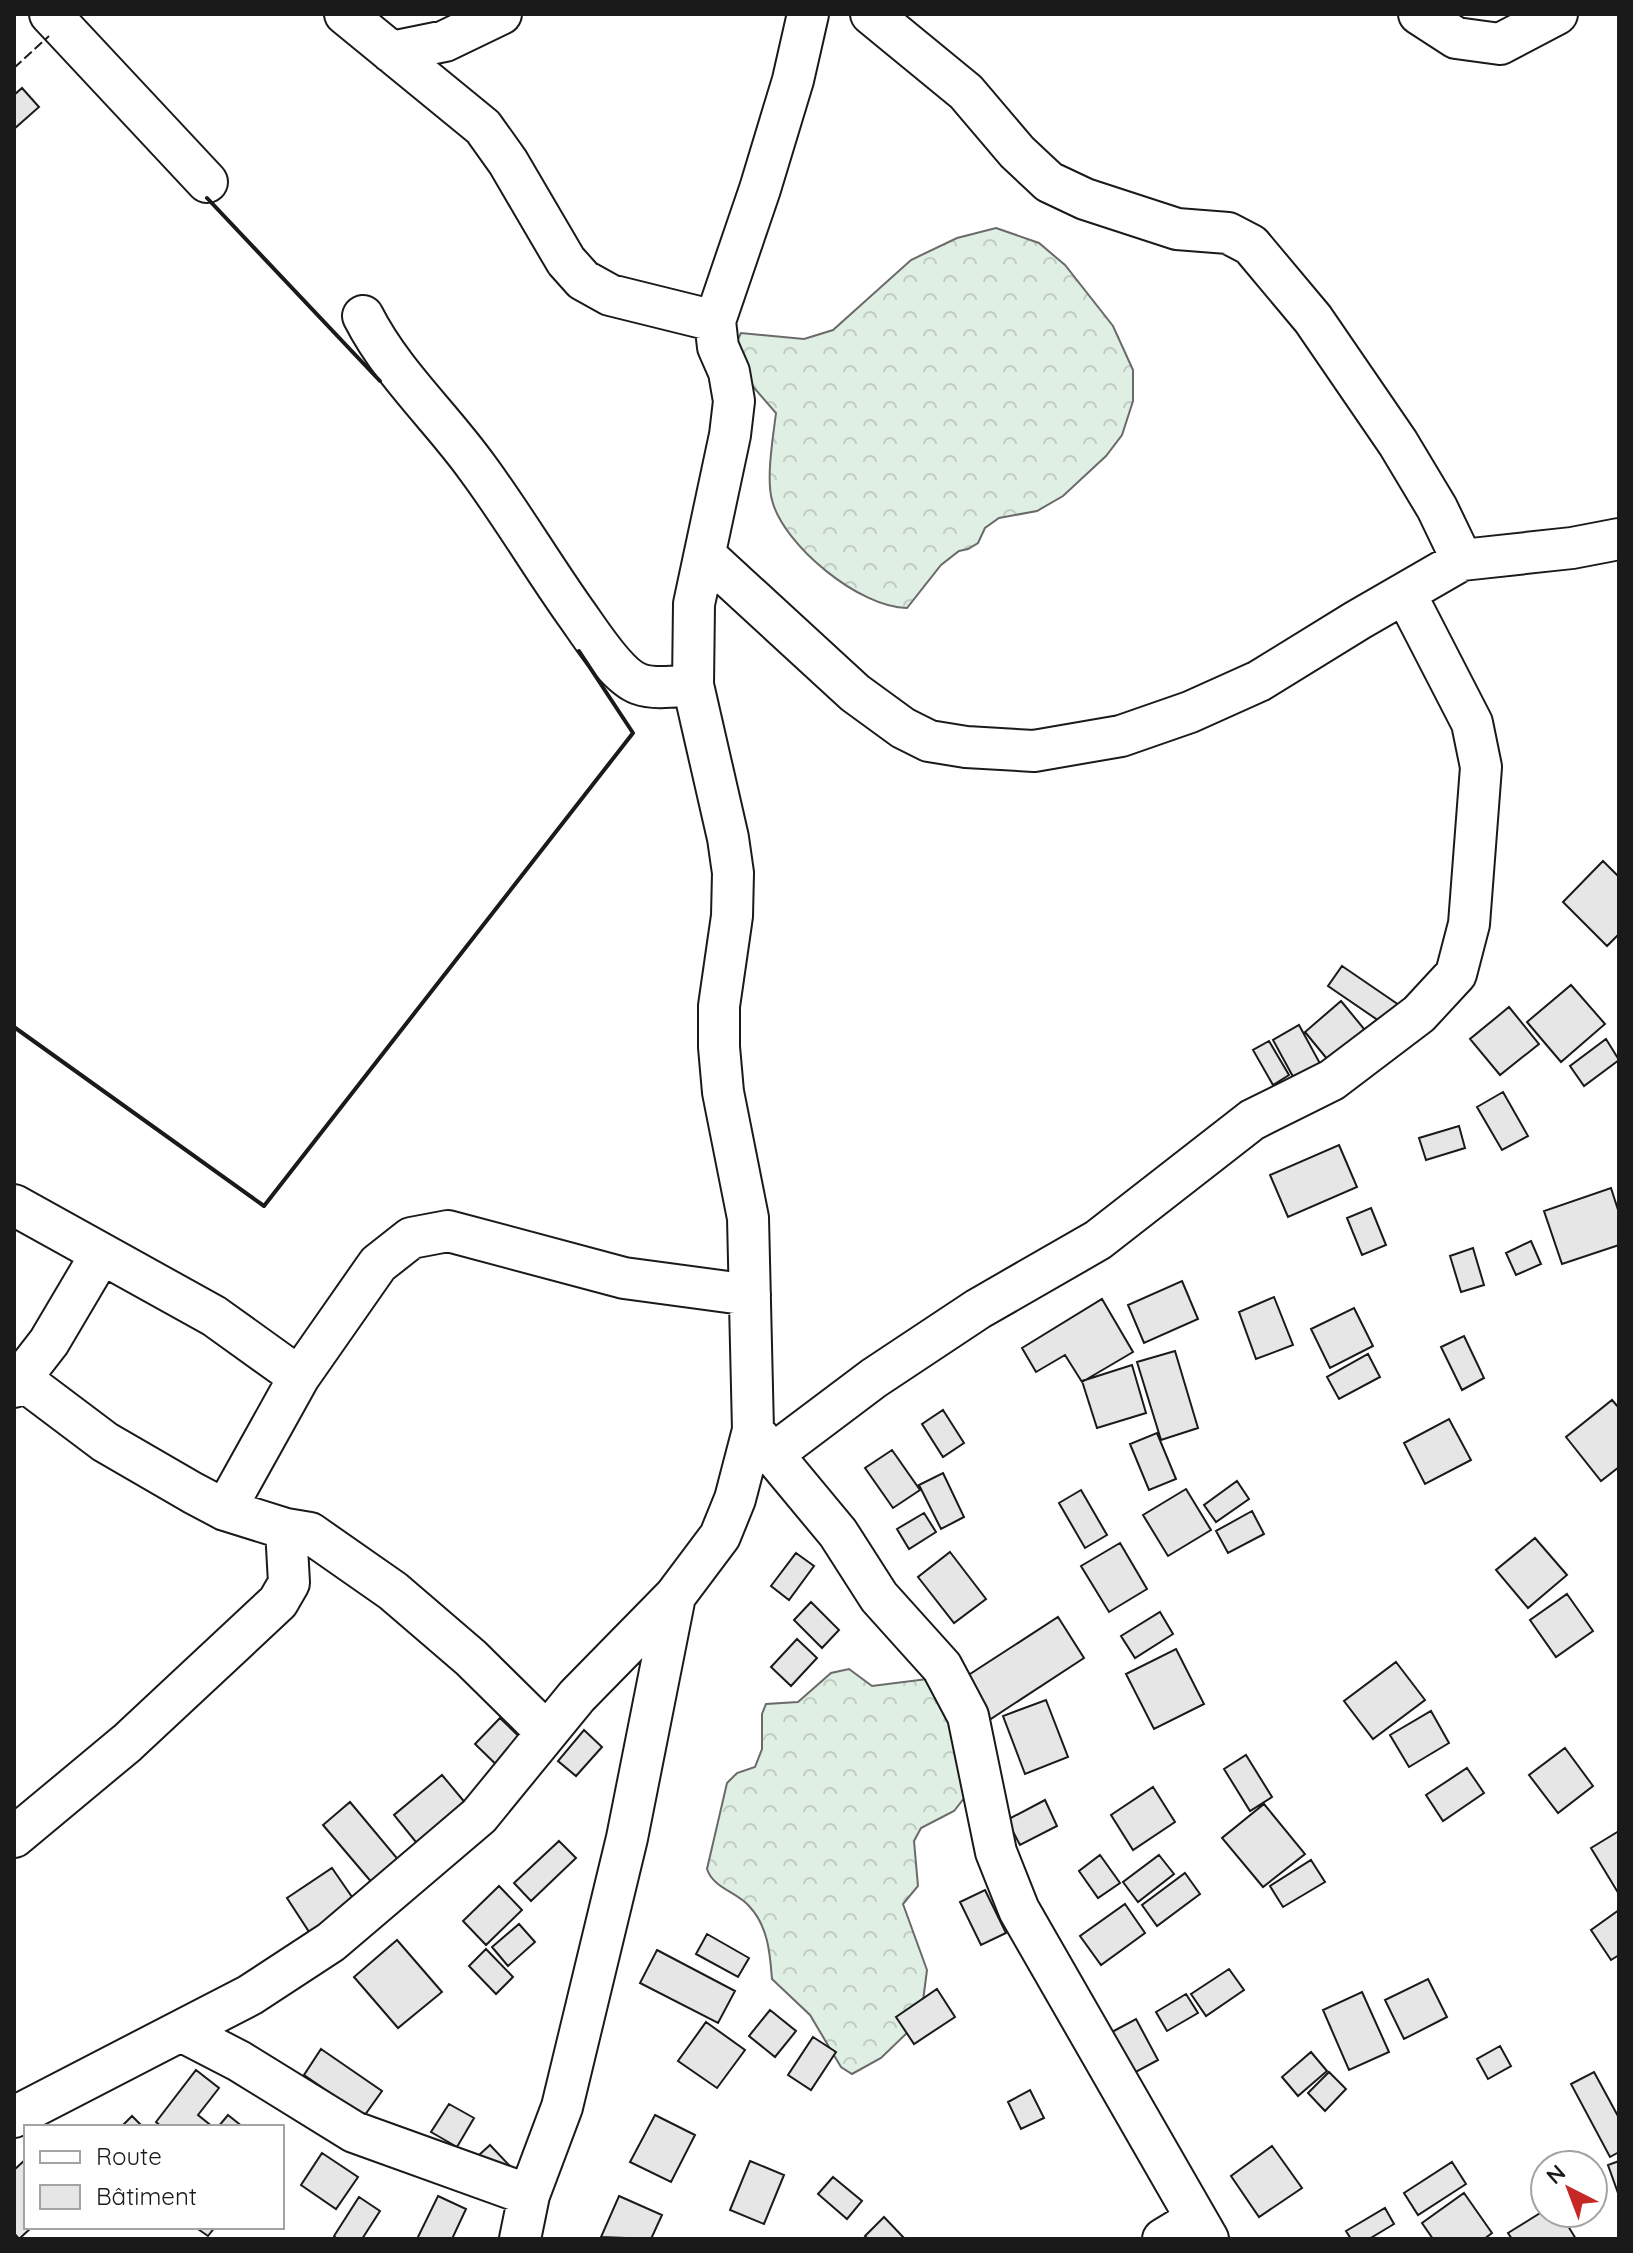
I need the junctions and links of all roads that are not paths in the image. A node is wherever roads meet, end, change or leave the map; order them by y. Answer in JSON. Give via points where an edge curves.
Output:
{"nodes":[{"id":1,"x":50,"y":14,"type":"edge"},
{"id":2,"x":345,"y":14,"type":"edge"},
{"id":3,"x":501,"y":14,"type":"edge"},
{"id":4,"x":808,"y":14,"type":"edge"},
{"id":5,"x":871,"y":14,"type":"edge"},
{"id":6,"x":1419,"y":14,"type":"edge"},
{"id":7,"x":1557,"y":14,"type":"edge"},
{"id":8,"x":391,"y":52,"type":"junction"},
{"id":9,"x":207,"y":182,"type":"dead end"},
{"id":10,"x":363,"y":316,"type":"dead end"},
{"id":11,"x":715,"y":321,"type":"junction"},
{"id":12,"x":1619,"y":539,"type":"edge"},
{"id":13,"x":706,"y":556,"type":"junction"},
{"id":14,"x":1462,"y":560,"type":"junction"},
{"id":15,"x":1405,"y":593,"type":"junction"},
{"id":16,"x":693,"y":685,"type":"junction"},
{"id":17,"x":14,"y":1205,"type":"edge"},
{"id":18,"x":101,"y":1254,"type":"junction"},
{"id":19,"x":750,"y":1295,"type":"junction"},
{"id":20,"x":299,"y":1377,"type":"junction"},
{"id":21,"x":17,"y":1382,"type":"edge"},
{"id":22,"x":763,"y":1442,"type":"junction"},
{"id":23,"x":225,"y":1510,"type":"junction"},
{"id":24,"x":286,"y":1529,"type":"junction"},
{"id":25,"x":675,"y":1596,"type":"junction"},
{"id":26,"x":546,"y":1732,"type":"junction"},
{"id":27,"x":14,"y":1837,"type":"edge"},
{"id":28,"x":181,"y":2031,"type":"junction"},
{"id":29,"x":14,"y":2117,"type":"edge"},
{"id":30,"x":529,"y":2195,"type":"junction"},
{"id":31,"x":1189,"y":2232,"type":"edge"},
{"id":32,"x":520,"y":2239,"type":"edge"}],
"edges":[{"from":1,"to":9,"type":"street"},
{"from":2,"to":8,"type":"street"},
{"from":3,"to":8,"type":"street","via":[[445,41]]},
{"from":4,"to":11,"type":"street","via":[[785,107]]},
{"from":5,"to":14,"type":"street","via":[[966,92],[1049,182],[1177,229],[1228,233],[1251,245],[1313,319],[1398,443]]},
{"from":6,"to":7,"type":"street","via":[[1456,38],[1500,44]]},
{"from":8,"to":11,"type":"street","via":[[483,127],[583,280],[610,295]]},
{"from":10,"to":16,"type":"street","via":[[377,345],[477,468],[535,556],[623,672],[638,684]]},
{"from":11,"to":13,"type":"street","via":[[734,401]]},
{"from":12,"to":14,"type":"street"},
{"from":13,"to":15,"type":"street","via":[[855,693],[903,728],[929,741],[1034,751],[1121,736],[1190,712],[1259,681]]},
{"from":13,"to":16,"type":"street","via":[[694,604]]},
{"from":14,"to":15,"type":"street"},
{"from":15,"to":22,"type":"street","via":[[1472,723],[1481,767],[1469,924],[1456,974],[1419,1014],[1332,1080],[1252,1120],[1098,1240]]},
{"from":16,"to":19,"type":"street","via":[[733,873],[719,1047],[748,1218]]},
{"from":17,"to":18,"type":"street"},
{"from":18,"to":20,"type":"street","via":[[214,1316]]},
{"from":18,"to":21,"type":"street","via":[[49,1342]]},
{"from":19,"to":20,"type":"street","via":[[624,1278],[448,1231],[411,1238],[378,1264]]},
{"from":19,"to":22,"type":"street"},
{"from":20,"to":23,"type":"street"},
{"from":21,"to":23,"type":"street","via":[[105,1442]]},
{"from":22,"to":25,"type":"street","via":[[720,1536]]},
{"from":22,"to":31,"type":"street","via":[[838,1533],[879,1597],[942,1667],[968,1716],[996,1852],[1019,1910]]},
{"from":23,"to":24,"type":"street"},
{"from":24,"to":26,"type":"street","via":[[310,1533],[393,1591]]},
{"from":24,"to":27,"type":"street","via":[[289,1583],[278,1602],[127,1743]]},
{"from":25,"to":26,"type":"street"},
{"from":25,"to":30,"type":"street","via":[[627,1838],[562,2107]]},
{"from":26,"to":28,"type":"street","via":[[479,1816],[331,1942],[250,1995]]},
{"from":28,"to":29,"type":"street"},
{"from":28,"to":30,"type":"street","via":[[354,2132]]},
{"from":30,"to":32,"type":"street"}]}
